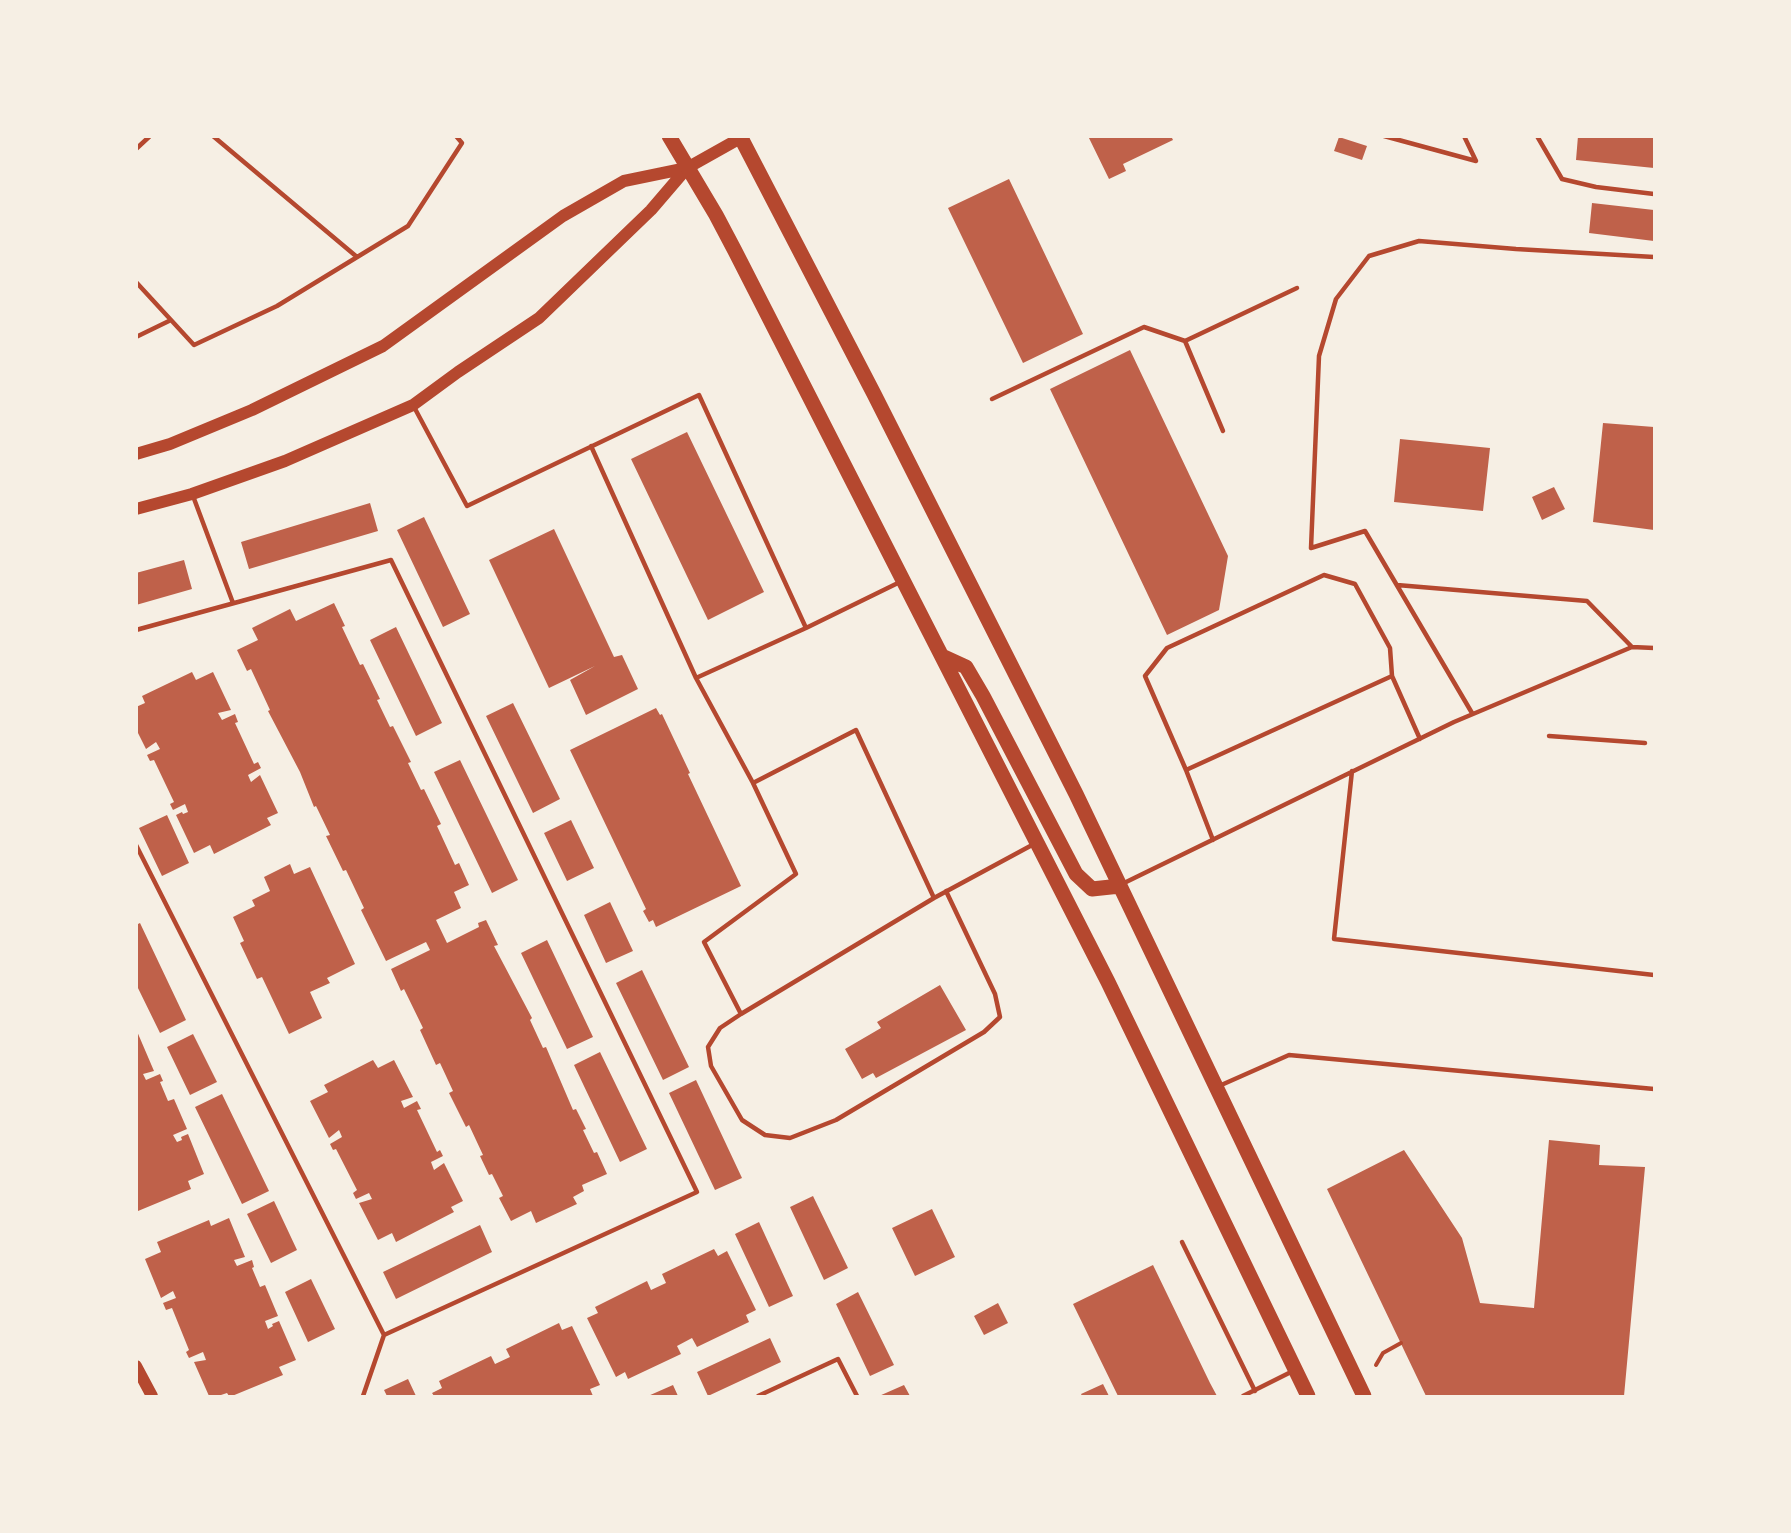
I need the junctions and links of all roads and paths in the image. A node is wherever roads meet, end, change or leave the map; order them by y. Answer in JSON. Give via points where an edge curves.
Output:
{"nodes":[{"id":1,"x":150,"y":136,"type":"edge"},
{"id":2,"x":213,"y":136,"type":"edge"},
{"id":3,"x":456,"y":136,"type":"edge"},
{"id":4,"x":669,"y":136,"type":"edge"},
{"id":5,"x":1384,"y":136,"type":"edge"},
{"id":6,"x":1464,"y":136,"type":"edge"},
{"id":7,"x":1537,"y":136,"type":"edge"},
{"id":8,"x":742,"y":137,"type":"edge"},
{"id":9,"x":136,"y":149,"type":"edge"},
{"id":10,"x":687,"y":168,"type":"junction"},
{"id":11,"x":1654,"y":194,"type":"edge"},
{"id":12,"x":357,"y":257,"type":"junction"},
{"id":13,"x":1654,"y":257,"type":"edge"},
{"id":14,"x":136,"y":282,"type":"edge"},
{"id":15,"x":1297,"y":288,"type":"dead end"},
{"id":16,"x":171,"y":320,"type":"junction"},
{"id":17,"x":136,"y":337,"type":"edge"},
{"id":18,"x":1185,"y":341,"type":"junction"},
{"id":19,"x":992,"y":399,"type":"dead end"},
{"id":20,"x":413,"y":405,"type":"junction"},
{"id":21,"x":1223,"y":431,"type":"dead end"},
{"id":22,"x":591,"y":446,"type":"junction"},
{"id":23,"x":136,"y":454,"type":"edge"},
{"id":24,"x":192,"y":494,"type":"junction"},
{"id":25,"x":136,"y":509,"type":"edge"},
{"id":26,"x":903,"y":580,"type":"junction"},
{"id":27,"x":1397,"y":585,"type":"junction"},
{"id":28,"x":232,"y":603,"type":"junction"},
{"id":29,"x":806,"y":628,"type":"junction"},
{"id":30,"x":136,"y":630,"type":"edge"},
{"id":31,"x":1632,"y":647,"type":"junction"},
{"id":32,"x":1654,"y":648,"type":"edge"},
{"id":33,"x":942,"y":656,"type":"junction"},
{"id":34,"x":1392,"y":676,"type":"junction"},
{"id":35,"x":696,"y":678,"type":"junction"},
{"id":36,"x":1472,"y":714,"type":"junction"},
{"id":37,"x":1549,"y":736,"type":"dead end"},
{"id":38,"x":1420,"y":739,"type":"junction"},
{"id":39,"x":1645,"y":743,"type":"dead end"},
{"id":40,"x":1186,"y":770,"type":"junction"},
{"id":41,"x":1352,"y":771,"type":"junction"},
{"id":42,"x":753,"y":783,"type":"junction"},
{"id":43,"x":1213,"y":840,"type":"junction"},
{"id":44,"x":1037,"y":843,"type":"junction"},
{"id":45,"x":136,"y":845,"type":"edge"},
{"id":46,"x":1119,"y":886,"type":"junction"},
{"id":47,"x":946,"y":891,"type":"junction"},
{"id":48,"x":934,"y":898,"type":"junction"},
{"id":49,"x":1654,"y":975,"type":"edge"},
{"id":50,"x":741,"y":1014,"type":"junction"},
{"id":51,"x":1216,"y":1087,"type":"junction"},
{"id":52,"x":1654,"y":1089,"type":"edge"},
{"id":53,"x":1182,"y":1242,"type":"dead end"},
{"id":54,"x":384,"y":1335,"type":"junction"},
{"id":55,"x":1401,"y":1343,"type":"dead end"},
{"id":56,"x":136,"y":1366,"type":"edge"},
{"id":57,"x":1296,"y":1370,"type":"junction"},
{"id":58,"x":1371,"y":1374,"type":"dead end"},
{"id":59,"x":1255,"y":1391,"type":"junction"},
{"id":60,"x":152,"y":1396,"type":"edge"},
{"id":61,"x":363,"y":1396,"type":"edge"},
{"id":62,"x":758,"y":1396,"type":"edge"},
{"id":63,"x":857,"y":1396,"type":"edge"},
{"id":64,"x":1243,"y":1396,"type":"edge"},
{"id":65,"x":1308,"y":1396,"type":"edge"},
{"id":66,"x":1364,"y":1396,"type":"edge"}],
"edges":[{"from":1,"to":9,"type":"lane"},
{"from":2,"to":12,"type":"lane"},
{"from":3,"to":12,"type":"lane","via":[[462,143],[408,225]]},
{"from":4,"to":10,"type":"main road"},
{"from":5,"to":6,"type":"lane","via":[[1476,161]]},
{"from":7,"to":11,"type":"lane","via":[[1562,179],[1596,188]]},
{"from":8,"to":10,"type":"main road"},
{"from":8,"to":46,"type":"main road"},
{"from":10,"to":20,"type":"main road","via":[[651,210],[539,318]]},
{"from":10,"to":23,"type":"main road","via":[[624,181],[563,216],[383,346],[252,410]]},
{"from":10,"to":26,"type":"main road","via":[[731,242]]},
{"from":12,"to":16,"type":"lane","via":[[278,306],[194,345]]},
{"from":13,"to":27,"type":"lane","via":[[1419,241],[1369,256],[1336,299],[1319,356],[1311,548],[1365,531]]},
{"from":14,"to":16,"type":"lane"},
{"from":15,"to":18,"type":"lane"},
{"from":16,"to":17,"type":"lane"},
{"from":18,"to":19,"type":"lane","via":[[1144,327]]},
{"from":18,"to":21,"type":"lane"},
{"from":20,"to":22,"type":"lane","via":[[467,506]]},
{"from":20,"to":24,"type":"main road","via":[[285,461]]},
{"from":22,"to":29,"type":"lane","via":[[699,395]]},
{"from":22,"to":35,"type":"lane"},
{"from":24,"to":25,"type":"main road"},
{"from":24,"to":28,"type":"lane"},
{"from":26,"to":29,"type":"lane"},
{"from":26,"to":33,"type":"main road"},
{"from":27,"to":31,"type":"lane","via":[[1587,601]]},
{"from":27,"to":36,"type":"lane"},
{"from":28,"to":30,"type":"lane"},
{"from":28,"to":54,"type":"lane","via":[[391,560],[697,1192]]},
{"from":29,"to":35,"type":"lane"},
{"from":31,"to":32,"type":"lane"},
{"from":31,"to":36,"type":"lane"},
{"from":33,"to":44,"type":"main road"},
{"from":33,"to":46,"type":"main road","via":[[966,667],[1076,874],[1092,889]]},
{"from":34,"to":38,"type":"lane"},
{"from":34,"to":40,"type":"lane"},
{"from":34,"to":40,"type":"lane","via":[[1390,648],[1355,584],[1324,575],[1167,648],[1145,676]]},
{"from":35,"to":42,"type":"lane"},
{"from":36,"to":38,"type":"lane"},
{"from":37,"to":39,"type":"lane"},
{"from":38,"to":41,"type":"lane"},
{"from":40,"to":43,"type":"lane"},
{"from":41,"to":43,"type":"lane"},
{"from":41,"to":49,"type":"lane","via":[[1334,939]]},
{"from":42,"to":48,"type":"lane","via":[[856,730]]},
{"from":42,"to":50,"type":"lane","via":[[796,874],[704,942]]},
{"from":43,"to":46,"type":"lane"},
{"from":44,"to":47,"type":"lane"},
{"from":44,"to":57,"type":"main road"},
{"from":45,"to":54,"type":"lane"},
{"from":46,"to":51,"type":"main road"},
{"from":47,"to":48,"type":"lane"},
{"from":47,"to":50,"type":"lane","via":[[995,994],[1000,1017],[984,1032],[836,1120],[790,1138],[765,1135],[742,1120],[711,1066],[708,1047],[720,1028]]},
{"from":48,"to":50,"type":"lane"},
{"from":51,"to":52,"type":"lane","via":[[1290,1055]]},
{"from":51,"to":66,"type":"main road"},
{"from":53,"to":59,"type":"lane"},
{"from":54,"to":61,"type":"lane"},
{"from":55,"to":58,"type":"path","via":[[1383,1353]]},
{"from":56,"to":60,"type":"main road"},
{"from":57,"to":59,"type":"lane"},
{"from":57,"to":65,"type":"main road"},
{"from":59,"to":64,"type":"lane"},
{"from":62,"to":63,"type":"lane","via":[[838,1359]]}]}
